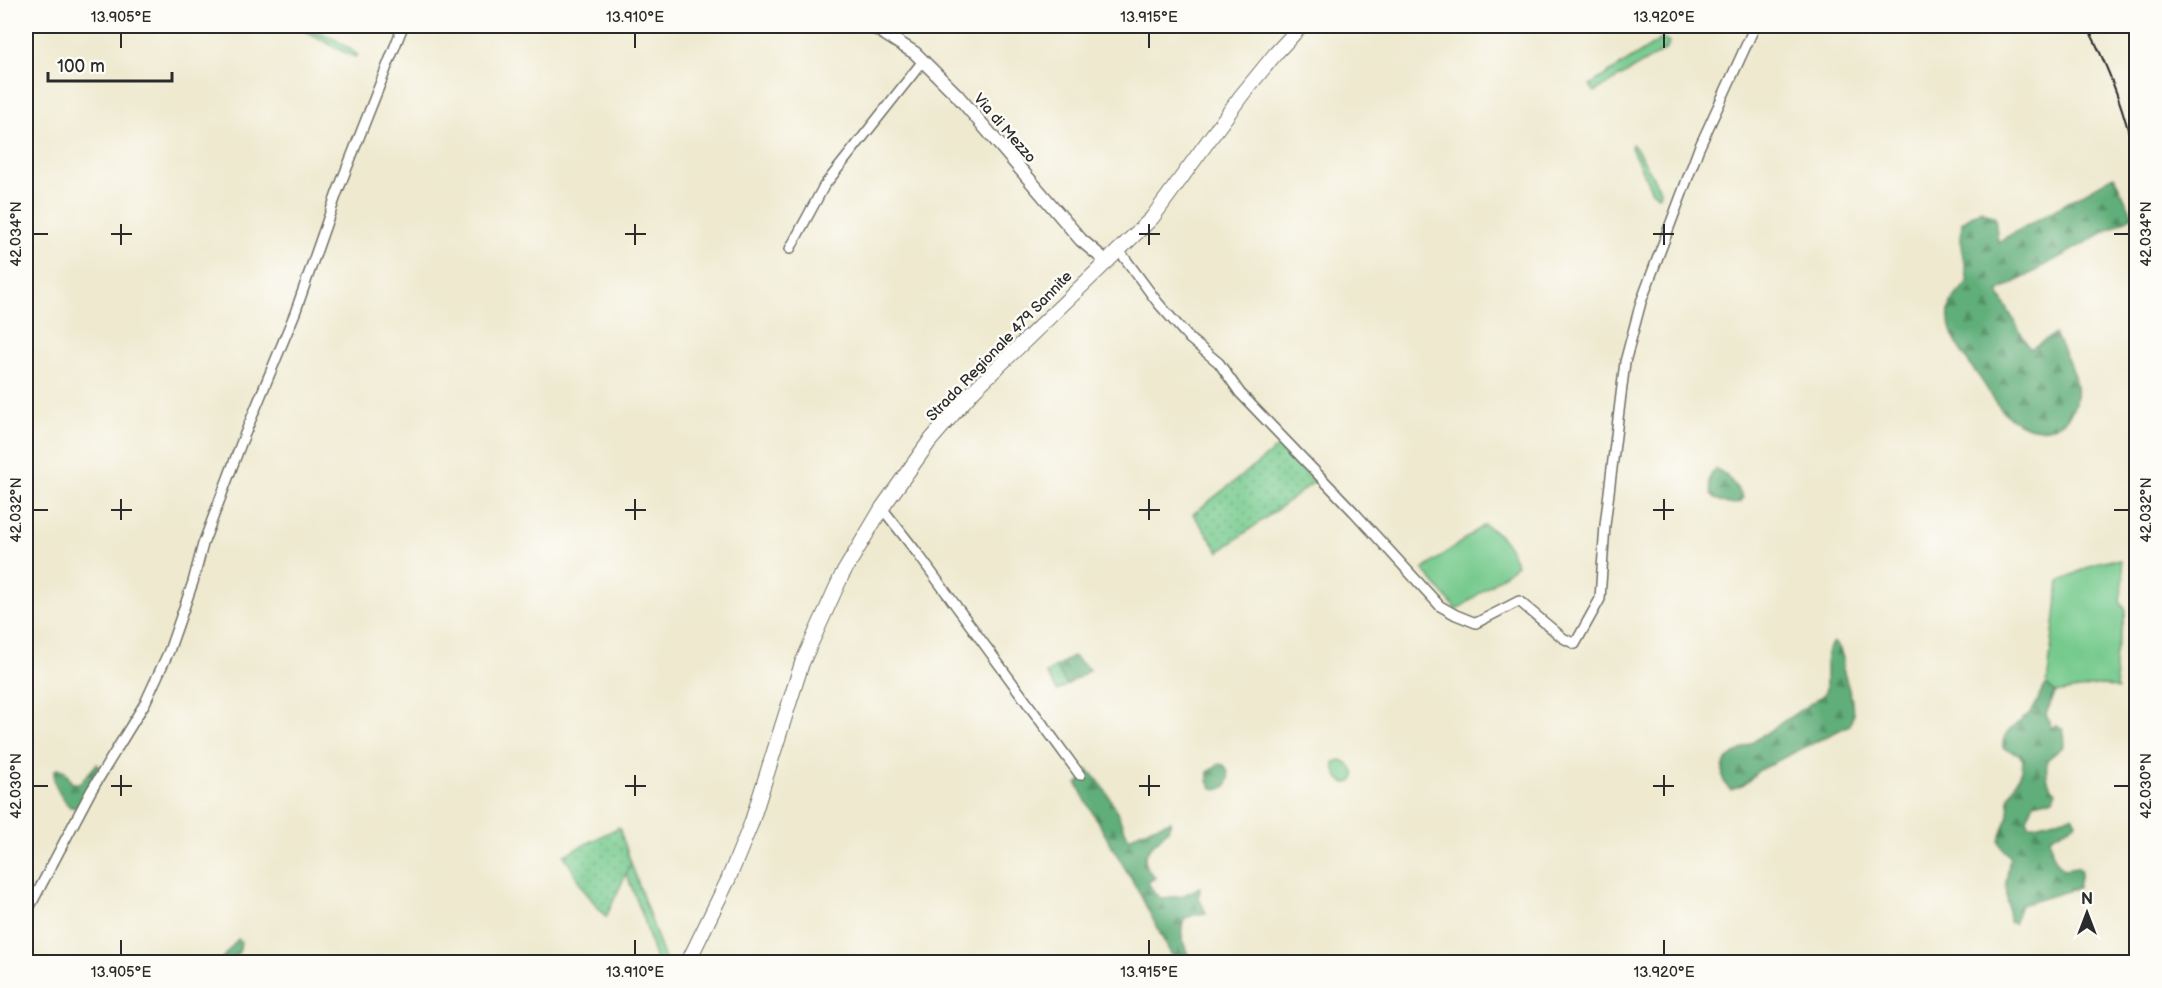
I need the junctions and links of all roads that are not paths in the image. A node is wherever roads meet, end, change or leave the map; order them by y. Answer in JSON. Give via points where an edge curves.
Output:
{"nodes":[{"id":1,"x":403,"y":26,"type":"edge"},
{"id":2,"x":872,"y":26,"type":"edge"},
{"id":3,"x":1301,"y":26,"type":"edge"},
{"id":4,"x":1755,"y":26,"type":"edge"},
{"id":5,"x":923,"y":61,"type":"junction"},
{"id":6,"x":790,"y":249,"type":"dead end"},
{"id":7,"x":1118,"y":249,"type":"junction"},
{"id":8,"x":1106,"y":261,"type":"junction"},
{"id":9,"x":882,"y":508,"type":"junction"},
{"id":10,"x":1080,"y":775,"type":"dead end"},
{"id":11,"x":26,"y":914,"type":"edge"},
{"id":12,"x":688,"y":963,"type":"edge"}],
"edges":[{"from":1,"to":11,"type":"street","via":[[203,544],[169,651],[146,703],[91,791]]},
{"from":2,"to":5,"type":"main road","name":"Via di Mezzo"},
{"from":3,"to":7,"type":"main road","name":"Strada Regionale 479 Sannite","via":[[1241,96],[1152,218]]},
{"from":4,"to":7,"type":"street","via":[[1699,148],[1641,302],[1625,362],[1600,599],[1575,644],[1520,601],[1476,622],[1440,606],[1240,393],[1219,363],[1190,339]]},
{"from":5,"to":6,"type":"street","via":[[824,186]]},
{"from":5,"to":8,"type":"main road","name":"Via di Mezzo","via":[[1081,240]]},
{"from":7,"to":8,"type":"main road","name":"Strada Regionale 479 Sannite"},
{"from":8,"to":9,"type":"main road","name":"Strada Regionale 479 Sannite","via":[[974,390],[929,442]]},
{"from":9,"to":10,"type":"street"},
{"from":9,"to":12,"type":"main road","name":"Strada Regionale 479 Sannite","via":[[842,575],[802,663],[751,824]]}]}
